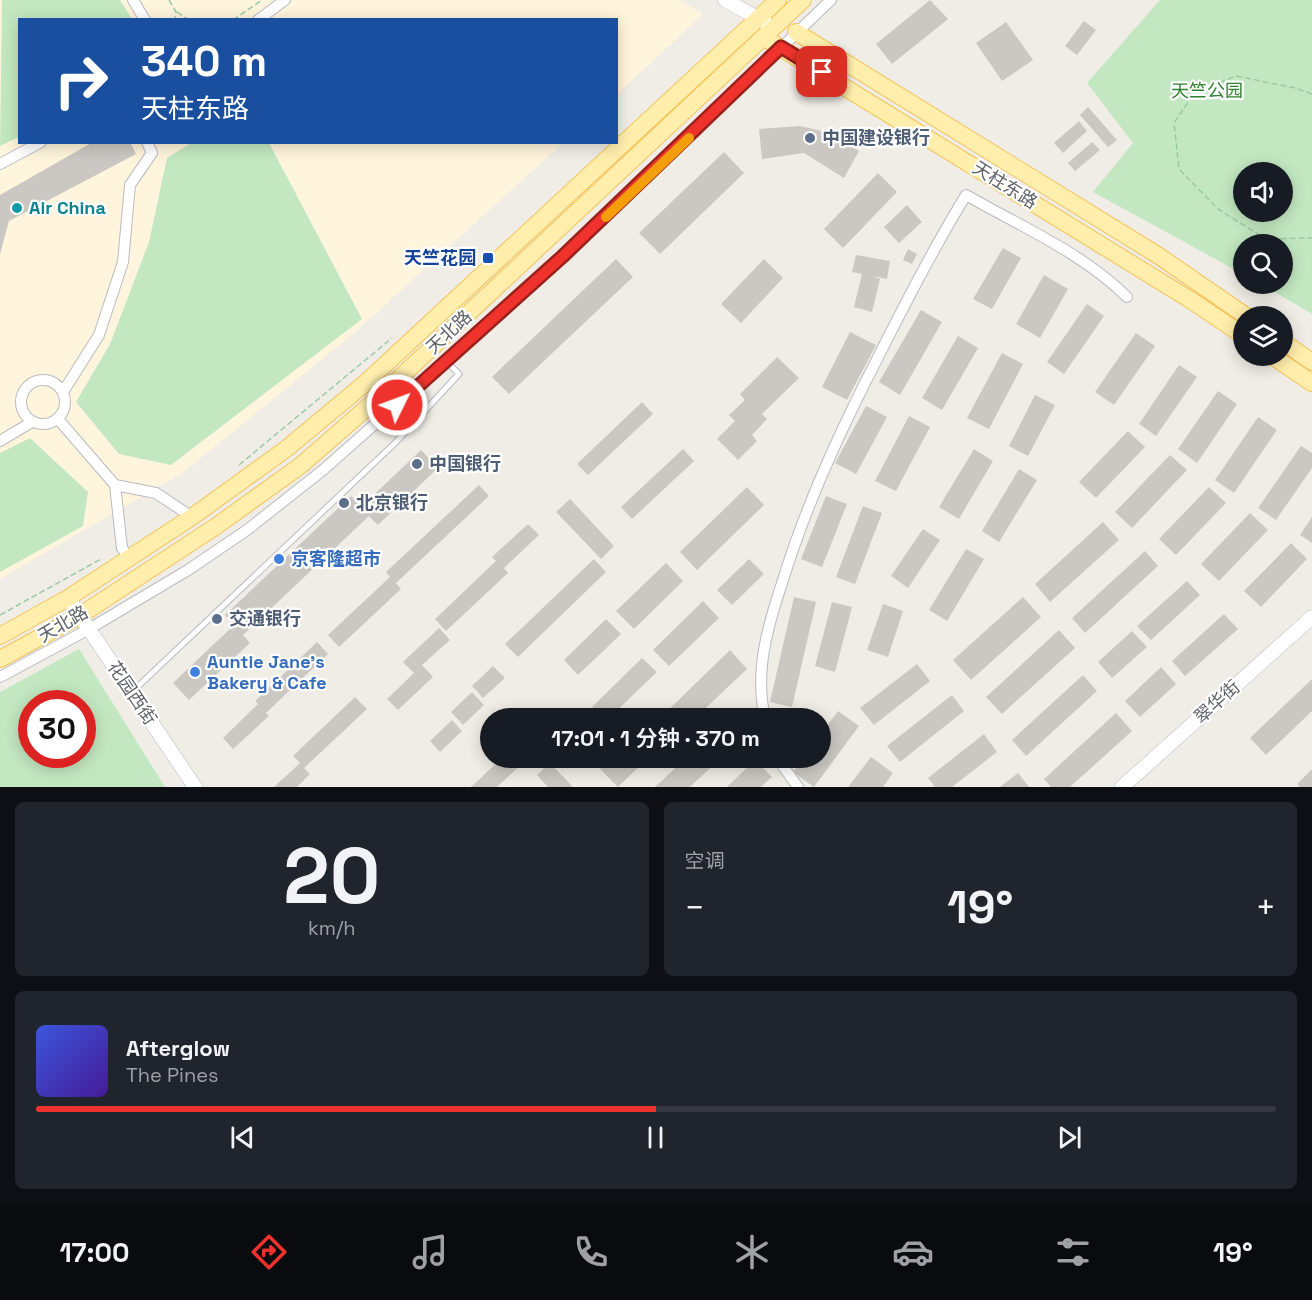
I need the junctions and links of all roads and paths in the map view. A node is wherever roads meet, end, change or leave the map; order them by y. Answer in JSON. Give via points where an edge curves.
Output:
{"nodes":[{"id":1,"x":133,"y":0,"type":"edge"},
{"id":2,"x":169,"y":0,"type":"edge"},
{"id":3,"x":262,"y":0,"type":"edge"},
{"id":4,"x":285,"y":0,"type":"edge"},
{"id":5,"x":725,"y":0,"type":"edge"},
{"id":6,"x":778,"y":0,"type":"edge"},
{"id":7,"x":804,"y":0,"type":"edge"},
{"id":8,"x":831,"y":0,"type":"edge"},
{"id":9,"x":176,"y":12,"type":"junction"},
{"id":10,"x":144,"y":18,"type":"edge"},
{"id":11,"x":176,"y":18,"type":"edge"},
{"id":12,"x":186,"y":18,"type":"edge"},
{"id":13,"x":236,"y":18,"type":"edge"},
{"id":14,"x":261,"y":18,"type":"edge"},
{"id":15,"x":758,"y":18,"type":"junction"},
{"id":16,"x":768,"y":32,"type":"junction"},
{"id":17,"x":796,"y":32,"type":"junction"},
{"id":18,"x":781,"y":47,"type":"junction"},
{"id":19,"x":1312,"y":94,"type":"edge"},
{"id":20,"x":38,"y":144,"type":"edge"},
{"id":21,"x":148,"y":144,"type":"edge"},
{"id":22,"x":0,"y":164,"type":"edge"},
{"id":23,"x":1312,"y":238,"type":"edge"},
{"id":24,"x":1127,"y":297,"type":"dead end"},
{"id":25,"x":1233,"y":307,"type":"edge"},
{"id":26,"x":1233,"y":329,"type":"edge"},
{"id":27,"x":397,"y":334,"type":"dead end"},
{"id":28,"x":1293,"y":349,"type":"edge"},
{"id":29,"x":446,"y":361,"type":"junction"},
{"id":30,"x":1312,"y":362,"type":"edge"},
{"id":31,"x":1287,"y":366,"type":"edge"},
{"id":32,"x":1312,"y":383,"type":"edge"},
{"id":33,"x":63,"y":392,"type":"junction"},
{"id":34,"x":58,"y":419,"type":"junction"},
{"id":35,"x":32,"y":422,"type":"junction"},
{"id":36,"x":0,"y":441,"type":"edge"},
{"id":37,"x":238,"y":466,"type":"dead end"},
{"id":38,"x":114,"y":485,"type":"junction"},
{"id":39,"x":192,"y":518,"type":"junction"},
{"id":40,"x":129,"y":558,"type":"junction"},
{"id":41,"x":102,"y":559,"type":"dead end"},
{"id":42,"x":68,"y":598,"type":"junction"},
{"id":43,"x":0,"y":615,"type":"edge"},
{"id":44,"x":1312,"y":617,"type":"edge"},
{"id":45,"x":84,"y":622,"type":"junction"},
{"id":46,"x":0,"y":636,"type":"edge"},
{"id":47,"x":0,"y":659,"type":"edge"},
{"id":48,"x":0,"y":677,"type":"edge"},
{"id":49,"x":131,"y":693,"type":"junction"},
{"id":50,"x":764,"y":708,"type":"edge"},
{"id":51,"x":784,"y":768,"type":"edge"},
{"id":52,"x":195,"y":787,"type":"edge"},
{"id":53,"x":798,"y":787,"type":"edge"},
{"id":54,"x":1122,"y":787,"type":"edge"}],
"edges":[{"from":1,"to":10,"type":"street"},
{"from":2,"to":9,"type":"path"},
{"from":3,"to":13,"type":"path"},
{"from":4,"to":14,"type":"street"},
{"from":5,"to":15,"type":"street","name":"天柱东路"},
{"from":6,"to":15,"type":"main road","name":"天北路"},
{"from":7,"to":16,"type":"main road","name":"天北路"},
{"from":8,"to":17,"type":"street"},
{"from":9,"to":11,"type":"path"},
{"from":9,"to":12,"type":"path"},
{"from":15,"to":16,"type":"street","name":"天柱东路"},
{"from":15,"to":39,"type":"main road","name":"天北路","via":[[363,385],[286,449]]},
{"from":16,"to":17,"type":"street"},
{"from":16,"to":18,"type":"main road","name":"天柱东路"},
{"from":16,"to":45,"type":"main road","name":"天北路","via":[[378,398],[300,466]]},
{"from":17,"to":18,"type":"street"},
{"from":17,"to":25,"type":"main road","name":"天柱东路","via":[[1159,256]]},
{"from":18,"to":26,"type":"main road","name":"天柱东路"},
{"from":18,"to":29,"type":"street","via":[[630,194]]},
{"from":19,"to":23,"type":"path","via":[[1236,76],[1196,92],[1174,123],[1179,169],[1218,209],[1266,239]]},
{"from":20,"to":22,"type":"street"},
{"from":21,"to":33,"type":"street","via":[[152,153],[130,186],[123,262],[99,335]]},
{"from":24,"to":50,"type":"street","via":[[1089,265],[966,195],[927,259],[809,501],[767,631],[761,678]]},
{"from":27,"to":37,"type":"path"},
{"from":28,"to":30,"type":"main road"},
{"from":29,"to":45,"type":"street","via":[[323,470],[247,530],[188,570]]},
{"from":29,"to":49,"type":"lane","via":[[459,374],[394,444]]},
{"from":31,"to":32,"type":"main road"},
{"from":33,"to":34,"type":"street","via":[[65,405]]},
{"from":33,"to":35,"type":"street","via":[[51,381],[29,385],[21,398],[21,408]]},
{"from":34,"to":35,"type":"street","via":[[47,424]]},
{"from":34,"to":38,"type":"street"},
{"from":35,"to":36,"type":"street"},
{"from":38,"to":39,"type":"street","via":[[156,493]]},
{"from":38,"to":40,"type":"street","via":[[122,548]]},
{"from":39,"to":40,"type":"main road","name":"天北路"},
{"from":40,"to":42,"type":"main road","name":"天北路"},
{"from":41,"to":43,"type":"path"},
{"from":42,"to":45,"type":"street","name":"花园西街"},
{"from":42,"to":46,"type":"main road","name":"天北路"},
{"from":44,"to":54,"type":"street","name":"翠华街"},
{"from":45,"to":47,"type":"main road","name":"天北路"},
{"from":45,"to":48,"type":"street"},
{"from":45,"to":49,"type":"street","name":"花园西街"},
{"from":49,"to":52,"type":"street","name":"花园西街"},
{"from":51,"to":53,"type":"street"}]}
